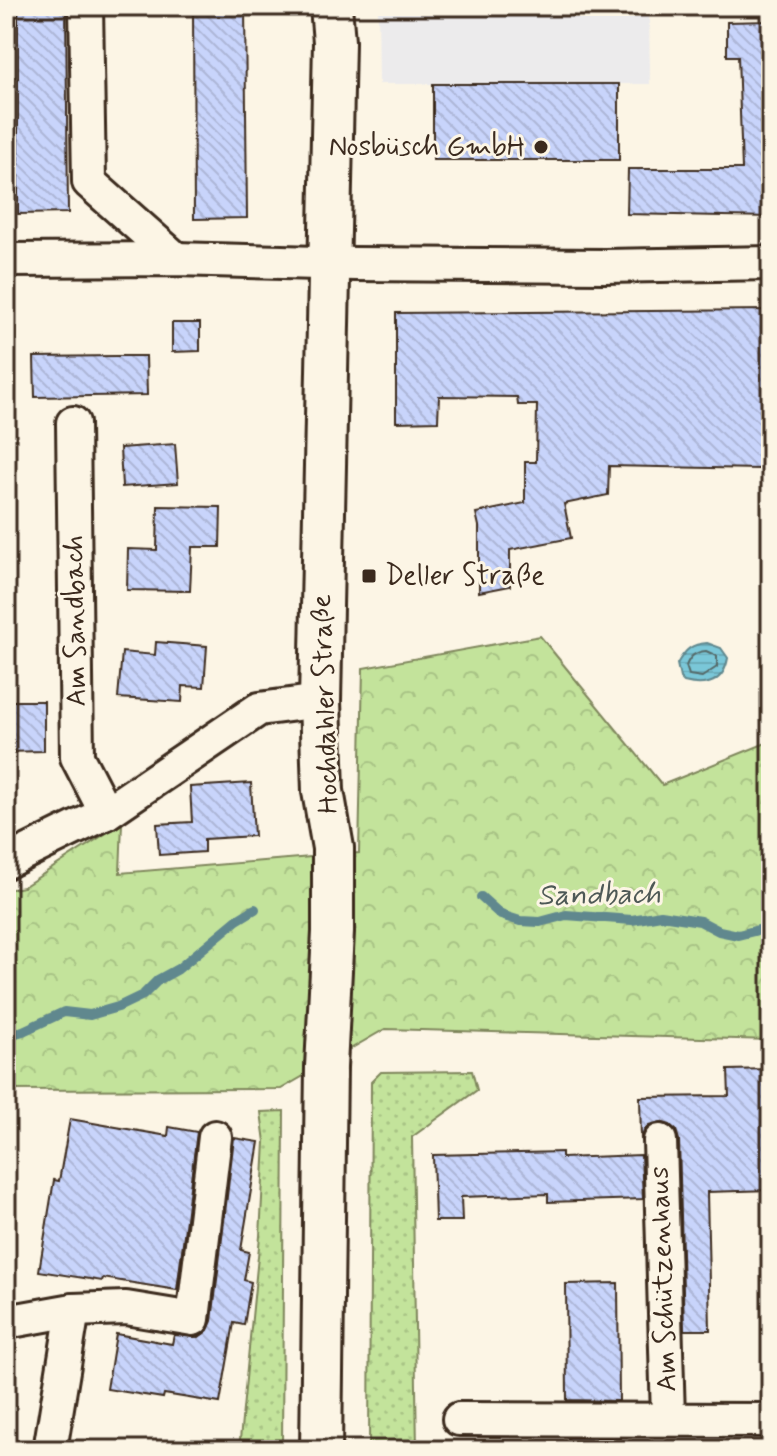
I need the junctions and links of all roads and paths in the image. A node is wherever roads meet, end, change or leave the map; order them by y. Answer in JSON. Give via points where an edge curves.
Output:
{"nodes":[{"id":1,"x":86,"y":6,"type":"edge"},
{"id":2,"x":331,"y":6,"type":"edge"},
{"id":3,"x":176,"y":259,"type":"junction"},
{"id":4,"x":6,"y":260,"type":"edge"},
{"id":5,"x":771,"y":263,"type":"edge"},
{"id":6,"x":331,"y":264,"type":"junction"},
{"id":7,"x":73,"y":423,"type":"dead end"},
{"id":8,"x":320,"y":701,"type":"junction"},
{"id":9,"x":106,"y":813,"type":"junction"},
{"id":10,"x":6,"y":862,"type":"edge"},
{"id":11,"x":215,"y":1137,"type":"dead end"},
{"id":12,"x":660,"y":1141,"type":"dead end"},
{"id":13,"x":73,"y":1310,"type":"junction"},
{"id":14,"x":6,"y":1322,"type":"edge"},
{"id":15,"x":6,"y":1332,"type":"edge"},
{"id":16,"x":68,"y":1343,"type":"junction"},
{"id":17,"x":668,"y":1418,"type":"junction"},
{"id":18,"x":459,"y":1419,"type":"dead end"},
{"id":19,"x":771,"y":1420,"type":"edge"},
{"id":20,"x":50,"y":1450,"type":"edge"},
{"id":21,"x":321,"y":1450,"type":"edge"}],
"edges":[{"from":1,"to":3,"type":"street","via":[[89,182]]},
{"from":2,"to":6,"type":"street","name":"Hochdahler Straße"},
{"from":3,"to":4,"type":"street"},
{"from":3,"to":6,"type":"street"},
{"from":5,"to":6,"type":"street"},
{"from":6,"to":8,"type":"street","name":"Hochdahler Straße"},
{"from":7,"to":9,"type":"street","name":"Am Sandbach","via":[[77,757]]},
{"from":8,"to":9,"type":"street","via":[[259,709]]},
{"from":8,"to":21,"type":"street","name":"Hochdahler Straße","via":[[323,791],[333,848]]},
{"from":9,"to":10,"type":"street"},
{"from":11,"to":13,"type":"street","via":[[193,1319],[126,1308]]},
{"from":12,"to":17,"type":"street","name":"Am Schützenhaus"},
{"from":13,"to":14,"type":"street"},
{"from":13,"to":16,"type":"street"},
{"from":15,"to":16,"type":"street"},
{"from":16,"to":20,"type":"street"},
{"from":17,"to":18,"type":"street","name":"Am Schützenhaus"},
{"from":17,"to":19,"type":"street","name":"Am Schützenhaus"}]}
